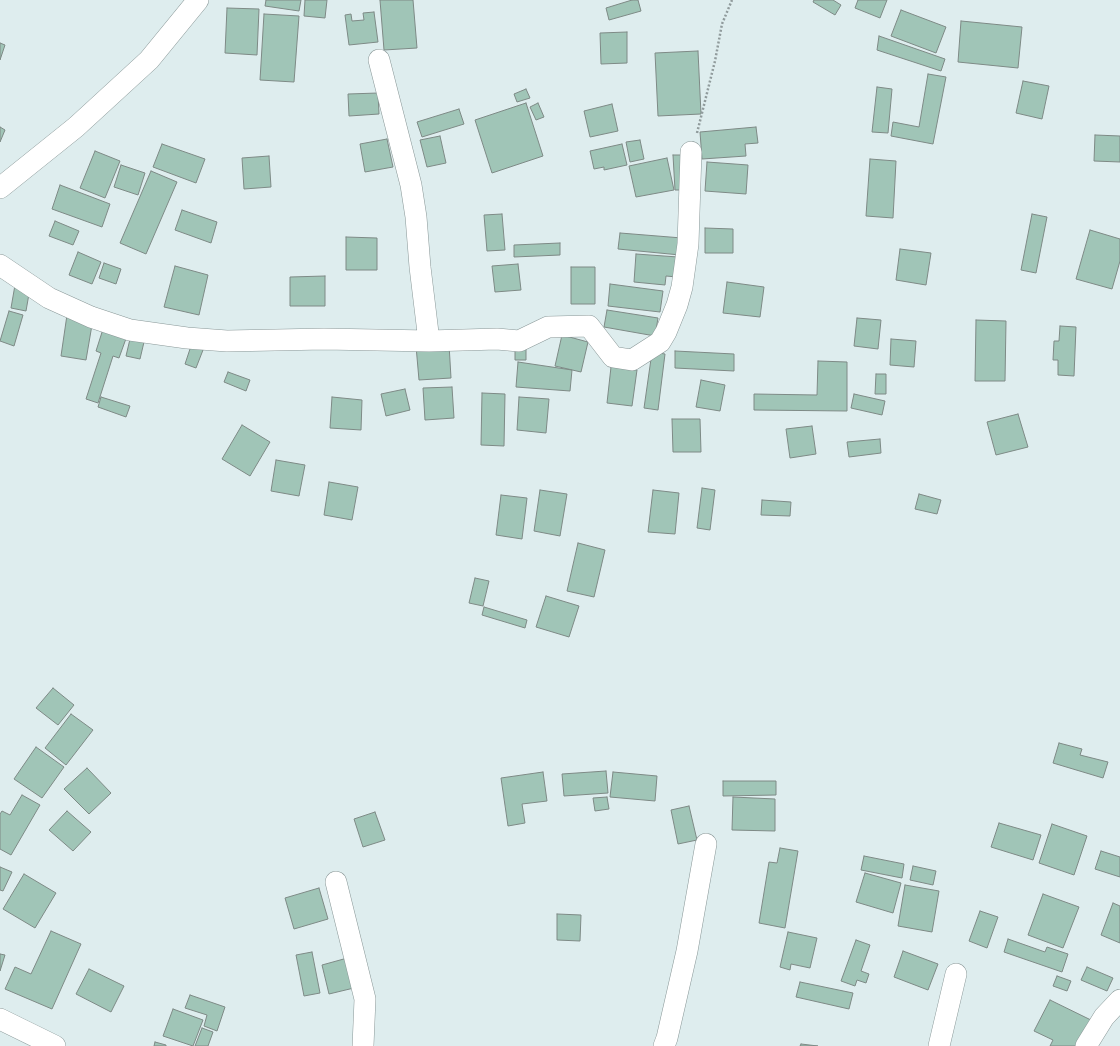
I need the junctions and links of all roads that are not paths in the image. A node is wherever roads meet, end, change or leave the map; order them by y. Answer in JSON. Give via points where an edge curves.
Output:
{"nodes":[{"id":1,"x":198,"y":0,"type":"edge"},
{"id":2,"x":379,"y":60,"type":"dead end"},
{"id":3,"x":691,"y":152,"type":"road end"},
{"id":4,"x":0,"y":188,"type":"edge"},
{"id":5,"x":0,"y":265,"type":"edge"},
{"id":6,"x":429,"y":341,"type":"junction"},
{"id":7,"x":706,"y":844,"type":"dead end"},
{"id":8,"x":336,"y":882,"type":"dead end"},
{"id":9,"x":956,"y":974,"type":"dead end"},
{"id":10,"x":1120,"y":1000,"type":"edge"},
{"id":11,"x":0,"y":1019,"type":"edge"},
{"id":12,"x":55,"y":1046,"type":"edge"},
{"id":13,"x":363,"y":1046,"type":"edge"},
{"id":14,"x":664,"y":1046,"type":"edge"},
{"id":15,"x":939,"y":1046,"type":"edge"},
{"id":16,"x":1086,"y":1046,"type":"edge"}],
"edges":[{"from":1,"to":4,"type":"street","via":[[149,60],[76,127]]},
{"from":2,"to":6,"type":"street","via":[[411,185]]},
{"from":3,"to":6,"type":"street","via":[[688,244],[682,287],[677,305],[660,342],[632,360],[613,357],[589,326],[548,327],[519,340]]},
{"from":5,"to":6,"type":"street","via":[[49,298],[91,317],[130,330],[227,341]]},
{"from":7,"to":14,"type":"street","via":[[687,951]]},
{"from":8,"to":13,"type":"street","via":[[365,999]]},
{"from":9,"to":15,"type":"street"},
{"from":10,"to":16,"type":"street","via":[[1104,1017]]},
{"from":11,"to":12,"type":"street"}]}
